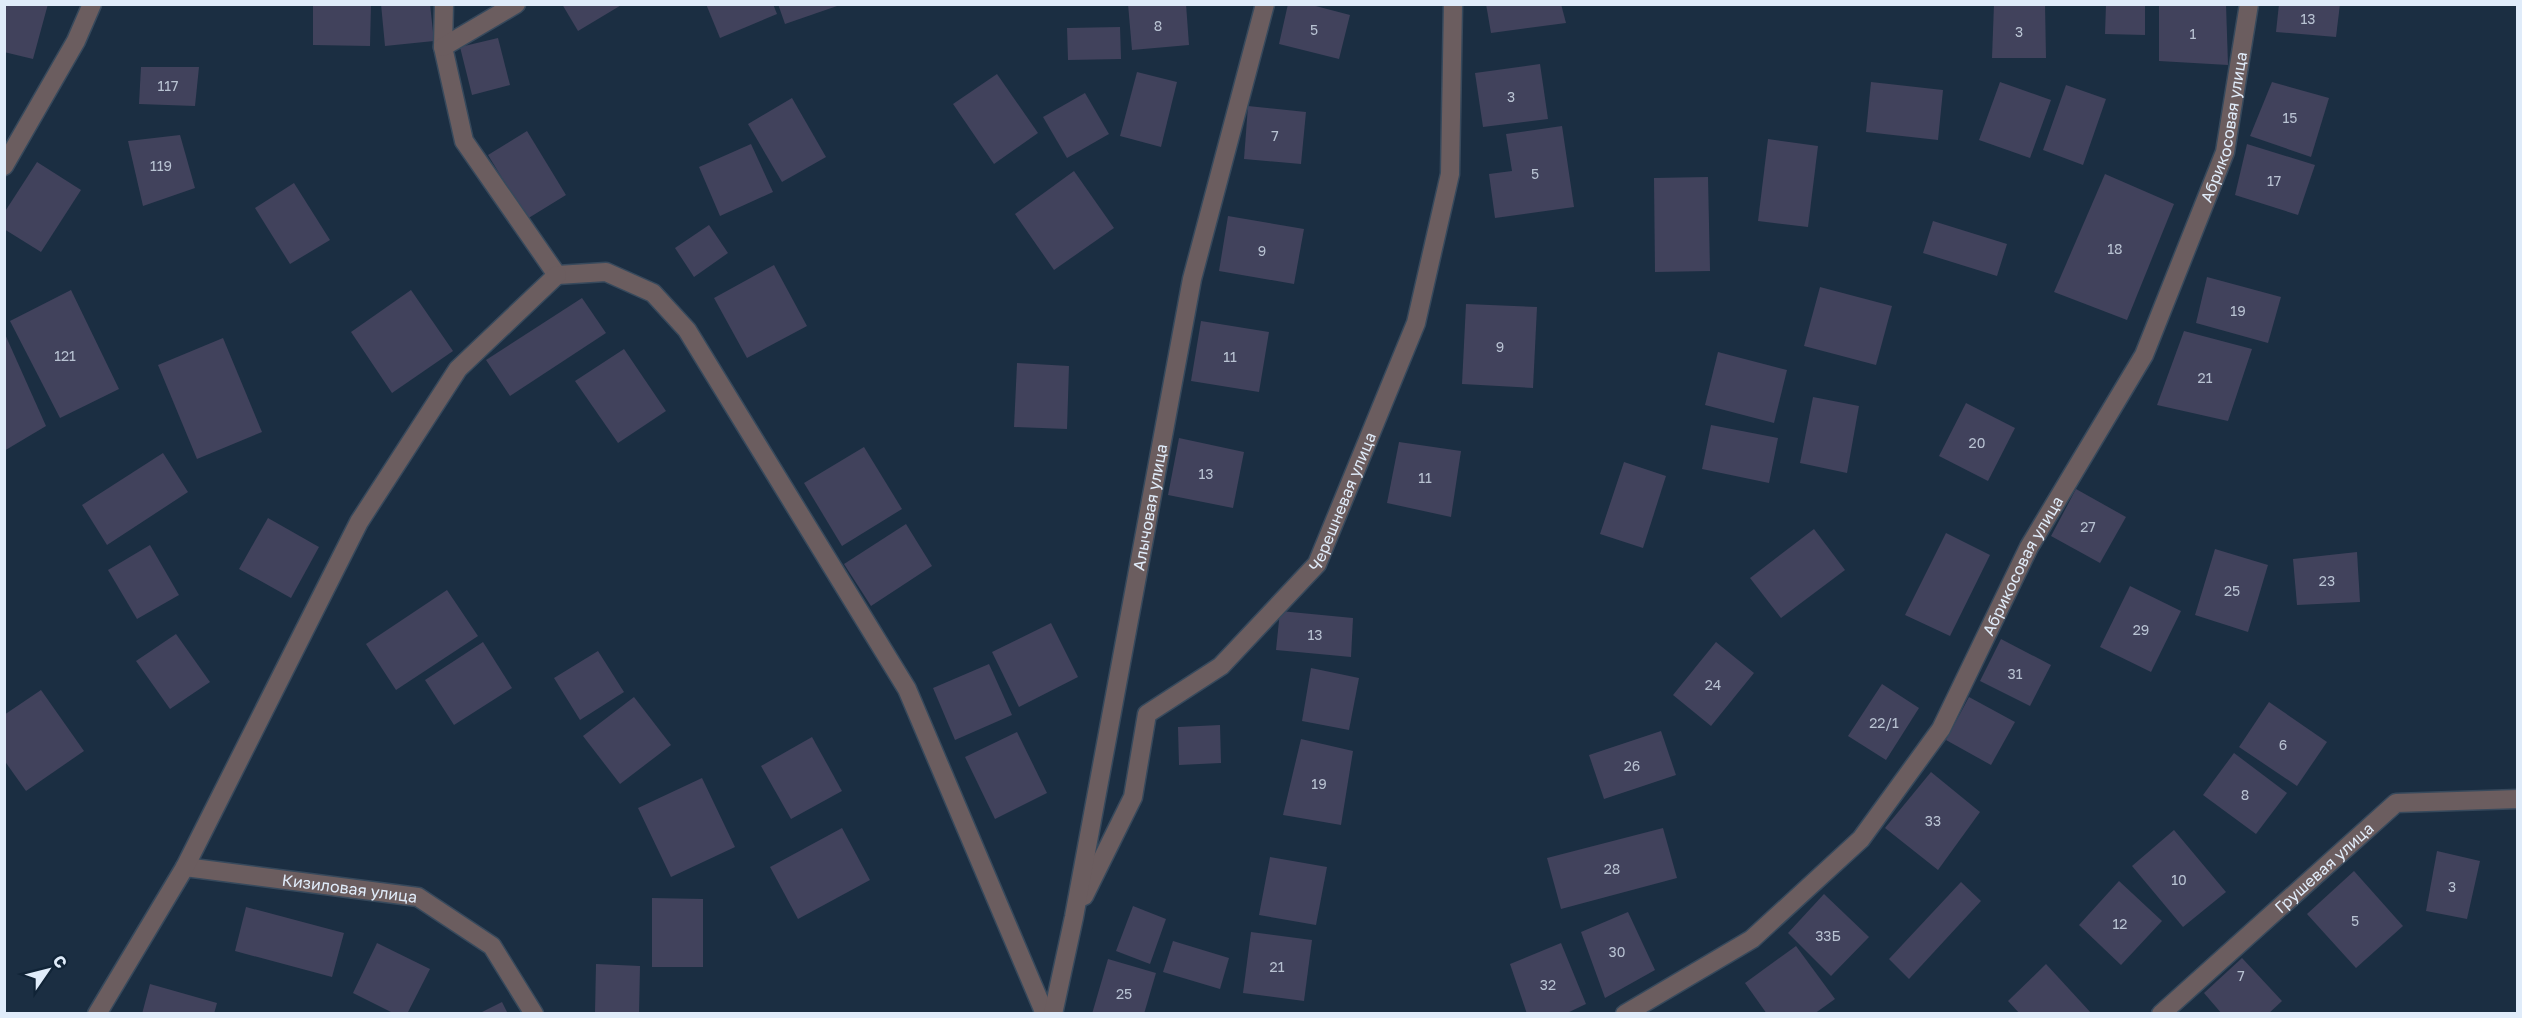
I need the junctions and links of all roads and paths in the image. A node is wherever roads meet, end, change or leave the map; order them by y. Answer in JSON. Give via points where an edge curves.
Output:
{"nodes":[{"id":1,"x":92,"y":4,"type":"edge"},
{"id":2,"x":444,"y":4,"type":"edge"},
{"id":3,"x":516,"y":4,"type":"edge"},
{"id":4,"x":1265,"y":4,"type":"edge"},
{"id":5,"x":1453,"y":4,"type":"edge"},
{"id":6,"x":2249,"y":4,"type":"edge"},
{"id":7,"x":443,"y":48,"type":"junction"},
{"id":8,"x":4,"y":166,"type":"edge"},
{"id":9,"x":557,"y":275,"type":"junction"},
{"id":10,"x":2517,"y":799,"type":"edge"},
{"id":11,"x":185,"y":867,"type":"junction"},
{"id":12,"x":1074,"y":917,"type":"junction"},
{"id":13,"x":97,"y":1014,"type":"edge"},
{"id":14,"x":534,"y":1014,"type":"edge"},
{"id":15,"x":1045,"y":1014,"type":"edge"},
{"id":16,"x":1053,"y":1014,"type":"edge"},
{"id":17,"x":1625,"y":1014,"type":"edge"},
{"id":18,"x":2161,"y":1014,"type":"edge"}],
"edges":[{"from":1,"to":8,"type":"street","via":[[76,41]]},
{"from":2,"to":7,"type":"street"},
{"from":3,"to":7,"type":"street"},
{"from":4,"to":12,"type":"street","name":"Алычовая улица","via":[[1192,279]]},
{"from":5,"to":12,"type":"street","name":"Черешневая улица","via":[[1450,174],[1416,323],[1317,564],[1221,666],[1147,714],[1133,797]]},
{"from":6,"to":17,"type":"street","name":"Абрикосовая улица","via":[[2225,152],[2144,355],[2028,548],[1941,729],[1861,839],[1752,939]]},
{"from":7,"to":9,"type":"street","via":[[464,141]]},
{"from":9,"to":11,"type":"street","via":[[458,369],[359,522]]},
{"from":9,"to":15,"type":"street","via":[[606,272],[653,292],[687,330],[907,689]]},
{"from":10,"to":18,"type":"street","name":"Грушевая улица","via":[[2396,803]]},
{"from":11,"to":13,"type":"street"},
{"from":11,"to":14,"type":"street","name":"Кизиловая улица","via":[[418,897],[492,946]]},
{"from":12,"to":16,"type":"street","name":"Алычовая улица"}]}
